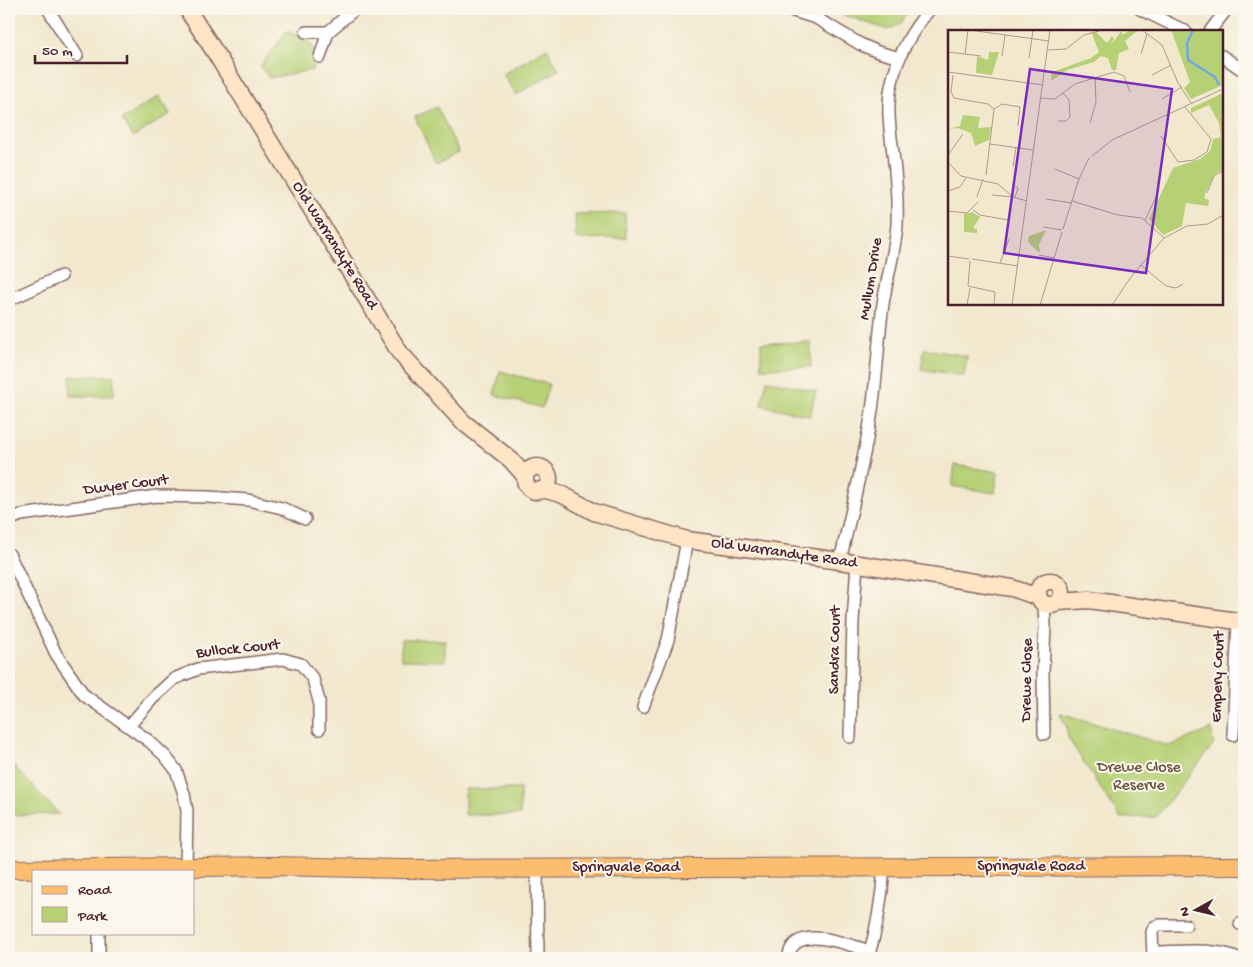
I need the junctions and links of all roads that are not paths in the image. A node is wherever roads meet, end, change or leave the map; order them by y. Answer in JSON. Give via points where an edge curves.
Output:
{"nodes":[{"id":1,"x":48,"y":9,"type":"edge"},
{"id":2,"x":187,"y":9,"type":"edge"},
{"id":3,"x":355,"y":9,"type":"edge"},
{"id":4,"x":787,"y":9,"type":"edge"},
{"id":5,"x":930,"y":9,"type":"edge"},
{"id":6,"x":1140,"y":9,"type":"edge"},
{"id":7,"x":1227,"y":9,"type":"edge"},
{"id":8,"x":1183,"y":30,"type":"edge"},
{"id":9,"x":1211,"y":30,"type":"edge"},
{"id":10,"x":306,"y":32,"type":"dead end"},
{"id":11,"x":328,"y":32,"type":"junction"},
{"id":12,"x":76,"y":56,"type":"dead end"},
{"id":13,"x":320,"y":57,"type":"dead end"},
{"id":14,"x":1223,"y":57,"type":"edge"},
{"id":15,"x":900,"y":58,"type":"junction"},
{"id":16,"x":1244,"y":70,"type":"edge"},
{"id":17,"x":61,"y":276,"type":"dead end"},
{"id":18,"x":9,"y":300,"type":"edge"},
{"id":19,"x":305,"y":518,"type":"dead end"},
{"id":20,"x":9,"y":520,"type":"edge"},
{"id":21,"x":688,"y":540,"type":"junction"},
{"id":22,"x":9,"y":554,"type":"edge"},
{"id":23,"x":840,"y":561,"type":"junction"},
{"id":24,"x":857,"y":564,"type":"junction"},
{"id":25,"x":1050,"y":597,"type":"junction"},
{"id":26,"x":1241,"y":622,"type":"edge"},
{"id":27,"x":643,"y":707,"type":"dead end"},
{"id":28,"x":129,"y":726,"type":"junction"},
{"id":29,"x":319,"y":730,"type":"dead end"},
{"id":30,"x":1044,"y":734,"type":"dead end"},
{"id":31,"x":1233,"y":735,"type":"dead end"},
{"id":32,"x":850,"y":737,"type":"dead end"},
{"id":33,"x":1244,"y":866,"type":"edge"},
{"id":34,"x":186,"y":867,"type":"junction"},
{"id":35,"x":884,"y":867,"type":"junction"},
{"id":36,"x":9,"y":869,"type":"edge"},
{"id":37,"x":98,"y":869,"type":"edge"},
{"id":38,"x":537,"y":869,"type":"junction"},
{"id":39,"x":1186,"y":925,"type":"dead end"},
{"id":40,"x":99,"y":934,"type":"edge"},
{"id":41,"x":869,"y":955,"type":"edge"},
{"id":42,"x":1153,"y":955,"type":"edge"},
{"id":43,"x":100,"y":958,"type":"edge"},
{"id":44,"x":538,"y":958,"type":"edge"},
{"id":45,"x":788,"y":958,"type":"edge"},
{"id":46,"x":1238,"y":958,"type":"edge"}],
"edges":[{"from":1,"to":12,"type":"street"},
{"from":2,"to":21,"type":"main road","name":"Old Warrandyte Road","via":[[400,353],[463,422],[529,471],[536,466],[544,468],[548,474],[546,484],[594,512]]},
{"from":3,"to":11,"type":"street"},
{"from":4,"to":15,"type":"street","via":[[816,18],[860,44]]},
{"from":5,"to":15,"type":"street","name":"Mullum Drive","via":[[910,36]]},
{"from":6,"to":8,"type":"street"},
{"from":7,"to":9,"type":"street"},
{"from":10,"to":11,"type":"street"},
{"from":11,"to":13,"type":"street"},
{"from":14,"to":16,"type":"street"},
{"from":15,"to":23,"type":"street","name":"Mullum Drive","via":[[889,105],[898,202],[895,242],[884,300],[871,417]]},
{"from":17,"to":18,"type":"street"},
{"from":19,"to":20,"type":"street","name":"Dwyer Court","via":[[282,508],[248,500],[157,496]]},
{"from":21,"to":23,"type":"main road","name":"Old Warrandyte Road"},
{"from":21,"to":27,"type":"street","via":[[668,640]]},
{"from":22,"to":28,"type":"street","via":[[56,654],[84,694]]},
{"from":23,"to":24,"type":"main road","name":"Old Warrandyte Road"},
{"from":24,"to":25,"type":"main road","name":"Old Warrandyte Road"},
{"from":24,"to":32,"type":"street","name":"Sandra Court","via":[[852,621]]},
{"from":25,"to":26,"type":"main road"},
{"from":25,"to":30,"type":"street","name":"Drewe Close","via":[[1045,626]]},
{"from":26,"to":31,"type":"street","name":"Empery Court"},
{"from":28,"to":29,"type":"street","name":"Bullock Court","via":[[174,679],[190,672],[283,659],[301,664],[313,679],[319,701]]},
{"from":28,"to":34,"type":"street","via":[[166,756],[176,770],[187,811]]},
{"from":33,"to":35,"type":"main road","name":"Springvale Road"},
{"from":34,"to":37,"type":"main road","name":"Springvale Road"},
{"from":34,"to":38,"type":"main road","name":"Springvale Road"},
{"from":35,"to":38,"type":"main road","name":"Springvale Road"},
{"from":35,"to":41,"type":"street"},
{"from":36,"to":37,"type":"main road","name":"Springvale Road"},
{"from":38,"to":44,"type":"street"},
{"from":39,"to":42,"type":"street","via":[[1154,926]]},
{"from":40,"to":43,"type":"street"},
{"from":41,"to":45,"type":"street","via":[[834,940],[813,938],[796,944]]},
{"from":42,"to":46,"type":"street","via":[[1224,953]]}]}
